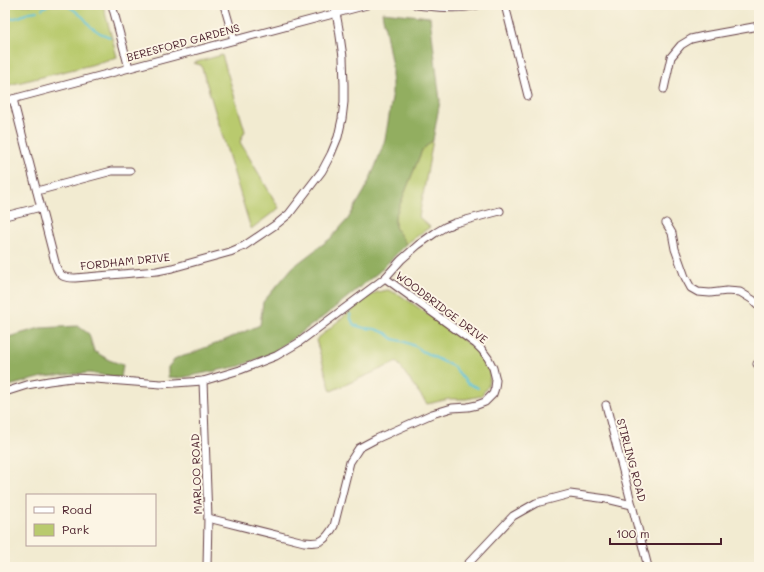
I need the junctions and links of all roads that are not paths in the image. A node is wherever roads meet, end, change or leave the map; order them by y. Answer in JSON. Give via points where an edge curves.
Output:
{"nodes":[{"id":1,"x":112,"y":5,"type":"edge"},
{"id":2,"x":224,"y":5,"type":"edge"},
{"id":3,"x":367,"y":5,"type":"edge"},
{"id":4,"x":416,"y":5,"type":"edge"},
{"id":5,"x":478,"y":5,"type":"edge"},
{"id":6,"x":505,"y":5,"type":"edge"},
{"id":7,"x":336,"y":13,"type":"junction"},
{"id":8,"x":759,"y":26,"type":"edge"},
{"id":9,"x":234,"y":40,"type":"junction"},
{"id":10,"x":129,"y":68,"type":"junction"},
{"id":11,"x":664,"y":89,"type":"dead end"},
{"id":12,"x":528,"y":96,"type":"dead end"},
{"id":13,"x":13,"y":100,"type":"junction"},
{"id":14,"x":5,"y":102,"type":"edge"},
{"id":15,"x":130,"y":171,"type":"dead end"},
{"id":16,"x":37,"y":191,"type":"junction"},
{"id":17,"x":41,"y":207,"type":"junction"},
{"id":18,"x":500,"y":211,"type":"dead end"},
{"id":19,"x":5,"y":216,"type":"edge"},
{"id":20,"x":666,"y":223,"type":"dead end"},
{"id":21,"x":385,"y":278,"type":"junction"},
{"id":22,"x":759,"y":306,"type":"edge"},
{"id":23,"x":203,"y":381,"type":"junction"},
{"id":24,"x":5,"y":392,"type":"edge"},
{"id":25,"x":606,"y":406,"type":"dead end"},
{"id":26,"x":632,"y":505,"type":"junction"},
{"id":27,"x":208,"y":518,"type":"junction"},
{"id":28,"x":208,"y":567,"type":"edge"},
{"id":29,"x":465,"y":567,"type":"edge"},
{"id":30,"x":648,"y":567,"type":"edge"}],
"edges":[{"from":1,"to":10,"type":"street"},
{"from":2,"to":9,"type":"street"},
{"from":3,"to":7,"type":"street","name":"BERESFORD GARDENS"},
{"from":4,"to":5,"type":"street","via":[[450,8]]},
{"from":6,"to":12,"type":"street"},
{"from":7,"to":9,"type":"street","name":"BERESFORD GARDENS"},
{"from":7,"to":17,"type":"street","name":"FORDHAM DRIVE","via":[[343,56],[344,102],[338,137],[322,171],[289,214],[244,246],[218,256],[157,271],[68,278],[58,271]]},
{"from":8,"to":11,"type":"street","via":[[691,39],[681,44],[671,57]]},
{"from":9,"to":10,"type":"street","name":"BERESFORD GARDENS"},
{"from":10,"to":13,"type":"street","name":"BERESFORD GARDENS"},
{"from":13,"to":14,"type":"street","name":"BERESFORD GARDENS"},
{"from":13,"to":16,"type":"street","name":"FORDHAM DRIVE"},
{"from":15,"to":16,"type":"street","via":[[112,171]]},
{"from":16,"to":17,"type":"street","name":"FORDHAM DRIVE"},
{"from":17,"to":19,"type":"street"},
{"from":18,"to":21,"type":"street","via":[[445,227],[418,245]]},
{"from":20,"to":22,"type":"street","via":[[672,233],[675,249],[691,288],[698,292],[710,293],[740,292]]},
{"from":21,"to":23,"type":"street","via":[[298,343],[276,356]]},
{"from":21,"to":27,"type":"street","name":"WOODBRIDGE DRIVE","via":[[482,350],[493,368],[496,380],[492,394],[477,405],[432,414],[359,448],[350,462],[334,526],[322,542],[304,542]]},
{"from":23,"to":24,"type":"street","via":[[161,384],[72,378],[27,385]]},
{"from":23,"to":27,"type":"street","name":"MARLOO ROAD"},
{"from":25,"to":26,"type":"street","name":"STIRLING ROAD"},
{"from":26,"to":29,"type":"street","via":[[570,494],[536,503],[513,516]]},
{"from":26,"to":30,"type":"street","name":"STIRLING ROAD"},
{"from":27,"to":28,"type":"street","name":"MARLOO ROAD"}]}
